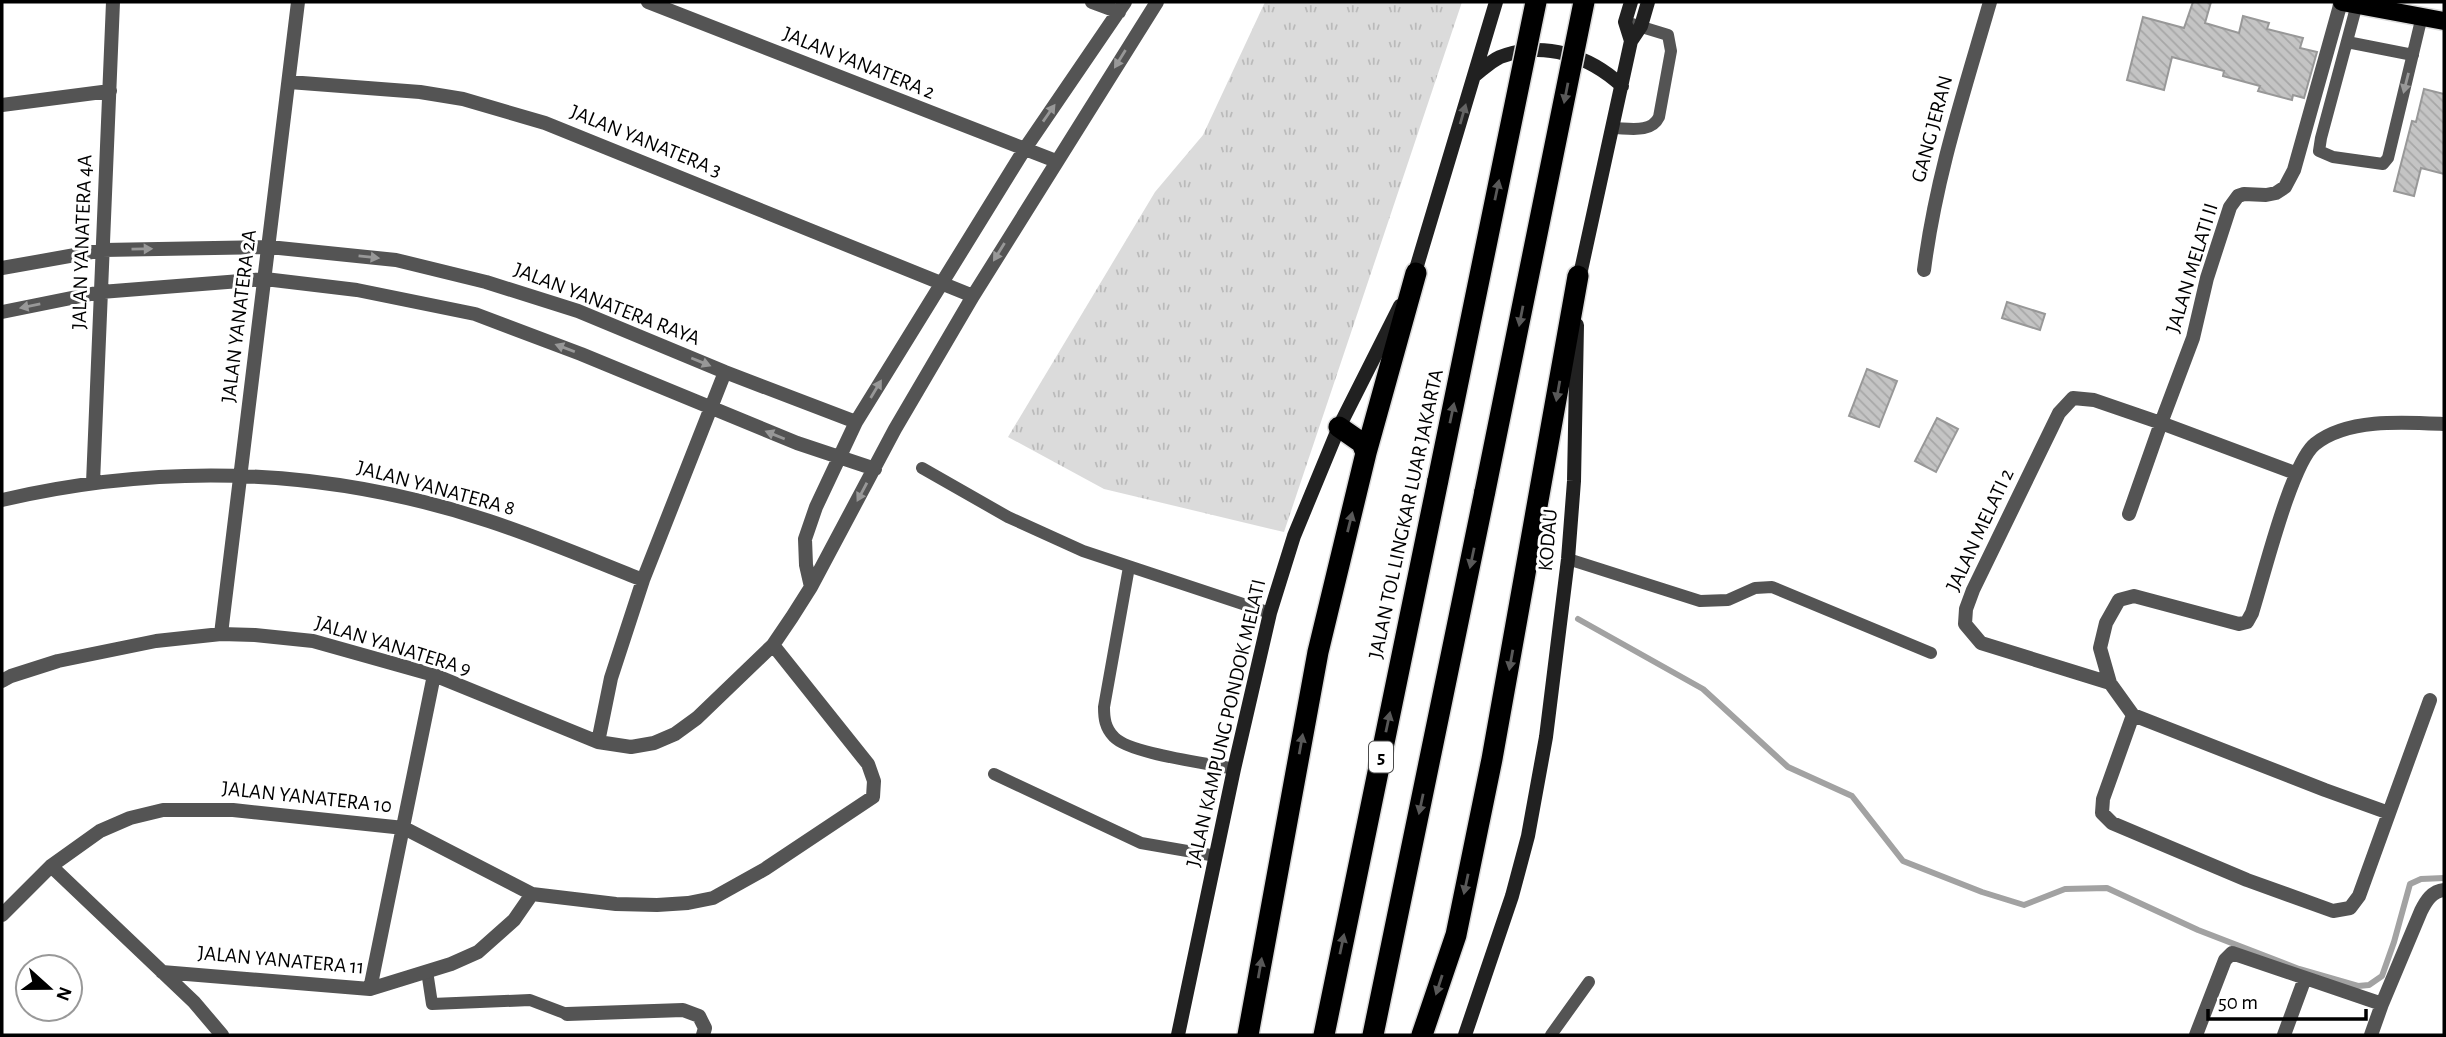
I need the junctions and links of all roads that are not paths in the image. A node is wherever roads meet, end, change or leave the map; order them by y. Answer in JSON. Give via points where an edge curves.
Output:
{"nodes":[{"id":1,"x":113,"y":2,"type":"edge"},
{"id":2,"x":298,"y":2,"type":"edge"},
{"id":3,"x":648,"y":2,"type":"edge"},
{"id":4,"x":1093,"y":2,"type":"edge"},
{"id":5,"x":1157,"y":2,"type":"edge"},
{"id":6,"x":1496,"y":2,"type":"edge"},
{"id":7,"x":1536,"y":2,"type":"edge"},
{"id":8,"x":1584,"y":2,"type":"edge"},
{"id":9,"x":1990,"y":2,"type":"edge"},
{"id":10,"x":2347,"y":2,"type":"edge"},
{"id":11,"x":2387,"y":5,"type":"edge"},
{"id":12,"x":1122,"y":7,"type":"edge"},
{"id":13,"x":1628,"y":11,"type":"edge"},
{"id":14,"x":1645,"y":13,"type":"edge"},
{"id":15,"x":2422,"y":16,"type":"junction"},
{"id":16,"x":2444,"y":21,"type":"edge"},
{"id":17,"x":1631,"y":41,"type":"junction"},
{"id":18,"x":2347,"y":42,"type":"junction"},
{"id":19,"x":2413,"y":55,"type":"junction"},
{"id":20,"x":1474,"y":76,"type":"junction"},
{"id":21,"x":289,"y":82,"type":"junction"},
{"id":22,"x":1622,"y":86,"type":"junction"},
{"id":23,"x":110,"y":91,"type":"junction"},
{"id":24,"x":2,"y":105,"type":"edge"},
{"id":25,"x":1612,"y":128,"type":"junction"},
{"id":26,"x":1024,"y":150,"type":"junction"},
{"id":27,"x":1056,"y":161,"type":"junction"},
{"id":28,"x":269,"y":247,"type":"junction"},
{"id":29,"x":103,"y":250,"type":"junction"},
{"id":30,"x":2,"y":268,"type":"edge"},
{"id":31,"x":1924,"y":270,"type":"dead end"},
{"id":32,"x":1416,"y":274,"type":"junction"},
{"id":33,"x":1578,"y":276,"type":"junction"},
{"id":34,"x":265,"y":279,"type":"junction"},
{"id":35,"x":941,"y":282,"type":"junction"},
{"id":36,"x":101,"y":292,"type":"junction"},
{"id":37,"x":972,"y":296,"type":"junction"},
{"id":38,"x":2,"y":312,"type":"edge"},
{"id":39,"x":725,"y":372,"type":"junction"},
{"id":40,"x":711,"y":409,"type":"junction"},
{"id":41,"x":856,"y":422,"type":"junction"},
{"id":42,"x":2161,"y":423,"type":"junction"},
{"id":43,"x":2444,"y":425,"type":"edge"},
{"id":44,"x":1339,"y":427,"type":"junction"},
{"id":45,"x":1366,"y":453,"type":"junction"},
{"id":46,"x":839,"y":458,"type":"junction"},
{"id":47,"x":922,"y":468,"type":"dead end"},
{"id":48,"x":875,"y":470,"type":"junction"},
{"id":49,"x":2295,"y":473,"type":"junction"},
{"id":50,"x":241,"y":474,"type":"junction"},
{"id":51,"x":93,"y":483,"type":"junction"},
{"id":52,"x":2,"y":500,"type":"edge"},
{"id":53,"x":2129,"y":514,"type":"dead end"},
{"id":54,"x":1568,"y":559,"type":"junction"},
{"id":55,"x":1129,"y":567,"type":"junction"},
{"id":56,"x":643,"y":580,"type":"junction"},
{"id":57,"x":811,"y":587,"type":"junction"},
{"id":58,"x":1270,"y":613,"type":"junction"},
{"id":59,"x":221,"y":634,"type":"junction"},
{"id":60,"x":773,"y":645,"type":"junction"},
{"id":61,"x":1931,"y":653,"type":"dead end"},
{"id":62,"x":434,"y":675,"type":"junction"},
{"id":63,"x":2,"y":681,"type":"edge"},
{"id":64,"x":2110,"y":683,"type":"junction"},
{"id":65,"x":2430,"y":700,"type":"dead end"},
{"id":66,"x":2133,"y":715,"type":"junction"},
{"id":67,"x":598,"y":742,"type":"junction"},
{"id":68,"x":1234,"y":769,"type":"junction"},
{"id":69,"x":994,"y":774,"type":"dead end"},
{"id":70,"x":2389,"y":813,"type":"junction"},
{"id":71,"x":404,"y":828,"type":"junction"},
{"id":72,"x":1216,"y":856,"type":"junction"},
{"id":73,"x":51,"y":866,"type":"junction"},
{"id":74,"x":2444,"y":890,"type":"edge"},
{"id":75,"x":533,"y":894,"type":"junction"},
{"id":76,"x":2,"y":915,"type":"edge"},
{"id":77,"x":427,"y":971,"type":"junction"},
{"id":78,"x":162,"y":972,"type":"junction"},
{"id":79,"x":2305,"y":978,"type":"junction"},
{"id":80,"x":1590,"y":982,"type":"dead end"},
{"id":81,"x":370,"y":989,"type":"junction"},
{"id":82,"x":2382,"y":1004,"type":"junction"},
{"id":83,"x":567,"y":1014,"type":"joint"},
{"id":84,"x":222,"y":1035,"type":"edge"},
{"id":85,"x":703,"y":1035,"type":"edge"},
{"id":86,"x":1178,"y":1035,"type":"edge"},
{"id":87,"x":1248,"y":1035,"type":"edge"},
{"id":88,"x":1324,"y":1035,"type":"edge"},
{"id":89,"x":1373,"y":1035,"type":"edge"},
{"id":90,"x":1422,"y":1035,"type":"edge"},
{"id":91,"x":1465,"y":1035,"type":"edge"},
{"id":92,"x":1551,"y":1035,"type":"edge"},
{"id":93,"x":2196,"y":1035,"type":"edge"},
{"id":94,"x":2284,"y":1035,"type":"edge"},
{"id":95,"x":2371,"y":1035,"type":"edge"}],
"edges":[{"from":1,"to":23,"type":"street","name":"JALAN YANATERA 4A"},
{"from":2,"to":21,"type":"street","name":"JALAN YANATERA 2A"},
{"from":3,"to":26,"type":"street","name":"JALAN YANATERA 2"},
{"from":4,"to":12,"type":"street"},
{"from":5,"to":27,"type":"street","one_way":true},
{"from":6,"to":20,"type":"main road","name":"JALAN KAMPUNG PONDOK MELATI"},
{"from":88,"to":7,"type":"highway","name":"JALAN TOL LINGKAR LUAR JAKARTA","number":"5","one_way":true,"bridge":true},
{"from":8,"to":89,"type":"highway","one_way":true,"bridge":true},
{"from":9,"to":31,"type":"street","name":"GANG JERAN","via":[[1946,150]]},
{"from":10,"to":11,"type":"main road"},
{"from":10,"to":18,"type":"lane"},
{"from":10,"to":42,"type":"street","name":"JALAN MELATI II","via":[[2294,170],[2276,193],[2244,194],[2230,207],[2193,338]]},
{"from":11,"to":15,"type":"main road"},
{"from":26,"to":12,"type":"street","one_way":true},
{"from":13,"to":14,"type":"lane"},
{"from":13,"to":17,"type":"main road","name":"KODAU"},
{"from":14,"to":17,"type":"main road","name":"KODAU"},
{"from":14,"to":25,"type":"lane","via":[[1668,34],[1671,51],[1659,117],[1648,129]]},
{"from":15,"to":16,"type":"main road"},
{"from":15,"to":19,"type":"lane"},
{"from":17,"to":22,"type":"main road","name":"KODAU"},
{"from":18,"to":19,"type":"lane"},
{"from":19,"to":18,"type":"lane","one_way":true,"via":[[2388,158],[2382,164],[2333,157],[2319,151]]},
{"from":20,"to":22,"type":"main road","via":[[1498,58],[1527,51],[1557,51],[1586,60]]},
{"from":32,"to":20,"type":"main road","name":"JALAN KAMPUNG PONDOK MELATI","one_way":true},
{"from":21,"to":28,"type":"street","name":"JALAN YANATERA 2A"},
{"from":21,"to":35,"type":"street","name":"JALAN YANATERA 3","via":[[420,92],[463,99],[545,123]]},
{"from":22,"to":25,"type":"main road","name":"KODAU"},
{"from":23,"to":24,"type":"street"},
{"from":23,"to":29,"type":"street","name":"JALAN YANATERA 4A"},
{"from":25,"to":33,"type":"main road","name":"KODAU"},
{"from":26,"to":27,"type":"street","name":"JALAN YANATERA 2"},
{"from":26,"to":35,"type":"street"},
{"from":27,"to":37,"type":"street","one_way":true},
{"from":29,"to":28,"type":"street","name":"JALAN YANATERA RAYA","one_way":true},
{"from":28,"to":34,"type":"street","name":"JALAN YANATERA 2A"},
{"from":28,"to":39,"type":"street","name":"JALAN YANATERA RAYA","one_way":true,"via":[[396,260],[486,282],[578,311]]},
{"from":29,"to":30,"type":"street","name":"JALAN YANATERA RAYA"},
{"from":29,"to":36,"type":"street","name":"JALAN YANATERA 4A"},
{"from":32,"to":44,"type":"main road","name":"JALAN KAMPUNG PONDOK MELATI"},
{"from":32,"to":45,"type":"highway"},
{"from":33,"to":54,"type":"main road","name":"KODAU"},
{"from":33,"to":90,"type":"highway","one_way":true,"via":[[1456,935]]},
{"from":34,"to":36,"type":"street"},
{"from":40,"to":34,"type":"street","one_way":true,"via":[[475,314],[357,290]]},
{"from":34,"to":50,"type":"street","name":"JALAN YANATERA 2A"},
{"from":35,"to":37,"type":"street","name":"JALAN YANATERA 3"},
{"from":41,"to":35,"type":"street","one_way":true},
{"from":36,"to":38,"type":"street","one_way":true},
{"from":36,"to":51,"type":"street","name":"JALAN YANATERA 4A"},
{"from":37,"to":48,"type":"street"},
{"from":39,"to":40,"type":"street"},
{"from":39,"to":41,"type":"street","name":"JALAN YANATERA RAYA"},
{"from":46,"to":40,"type":"street","one_way":true},
{"from":40,"to":56,"type":"street"},
{"from":41,"to":46,"type":"street"},
{"from":42,"to":49,"type":"street"},
{"from":42,"to":53,"type":"street"},
{"from":42,"to":64,"type":"street","name":"JALAN MELATI 2","via":[[2094,400],[2073,398],[2059,414],[1966,609],[1965,624],[1981,643]]},
{"from":43,"to":49,"type":"street","via":[[2403,421],[2332,433],[2312,445]]},
{"from":44,"to":45,"type":"highway","via":[[1362,443]]},
{"from":44,"to":58,"type":"main road","name":"JALAN KAMPUNG PONDOK MELATI","via":[[1294,536]]},
{"from":87,"to":45,"type":"highway","one_way":true,"via":[[1318,653]]},
{"from":46,"to":48,"type":"street"},
{"from":46,"to":57,"type":"street","via":[[805,539]]},
{"from":47,"to":55,"type":"lane","via":[[1008,517]]},
{"from":48,"to":57,"type":"street","one_way":true},
{"from":49,"to":64,"type":"street","via":[[2247,622],[2239,624],[2134,596],[2119,600],[2100,648]]},
{"from":50,"to":51,"type":"street","name":"JALAN YANATERA 8"},
{"from":50,"to":56,"type":"street","name":"JALAN YANATERA 8","via":[[341,484],[425,502],[491,521]]},
{"from":50,"to":59,"type":"street","name":"JALAN YANATERA 2A"},
{"from":51,"to":52,"type":"street","name":"JALAN YANATERA 8"},
{"from":54,"to":61,"type":"lane","via":[[1700,601],[1728,600],[1755,588],[1772,587]]},
{"from":54,"to":91,"type":"main road","name":"KODAU","via":[[1546,737],[1528,836]]},
{"from":55,"to":58,"type":"lane"},
{"from":55,"to":68,"type":"lane","via":[[1104,707],[1107,728],[1114,738],[1136,749]]},
{"from":56,"to":67,"type":"street","via":[[611,678]]},
{"from":57,"to":60,"type":"street"},
{"from":58,"to":68,"type":"main road","name":"JALAN KAMPUNG PONDOK MELATI"},
{"from":59,"to":62,"type":"street","name":"JALAN YANATERA 9","via":[[313,641]]},
{"from":59,"to":63,"type":"street","name":"JALAN YANATERA 9","via":[[156,641],[58,661]]},
{"from":60,"to":67,"type":"street","name":"JALAN YANATERA 9","via":[[675,734],[631,747]]},
{"from":60,"to":75,"type":"street","name":"JALAN YANATERA 10","via":[[868,764],[873,797],[713,898],[657,905]]},
{"from":62,"to":67,"type":"street","name":"JALAN YANATERA 9"},
{"from":62,"to":71,"type":"street"},
{"from":64,"to":66,"type":"street"},
{"from":65,"to":70,"type":"street"},
{"from":66,"to":70,"type":"street"},
{"from":66,"to":70,"type":"street","via":[[2102,813],[2112,822],[2247,880],[2333,911],[2350,908],[2359,897]]},
{"from":68,"to":72,"type":"main road","name":"JALAN KAMPUNG PONDOK MELATI"},
{"from":69,"to":72,"type":"lane","via":[[1141,843]]},
{"from":71,"to":73,"type":"street","name":"JALAN YANATERA 10","via":[[233,810],[163,810],[100,831]]},
{"from":71,"to":75,"type":"street","name":"JALAN YANATERA 10"},
{"from":71,"to":81,"type":"street"},
{"from":72,"to":86,"type":"main road","name":"JALAN KAMPUNG PONDOK MELATI"},
{"from":73,"to":76,"type":"street","name":"JALAN YANATERA 10"},
{"from":73,"to":78,"type":"street"},
{"from":74,"to":82,"type":"street","via":[[2428,898]]},
{"from":75,"to":77,"type":"street","name":"JALAN YANATERA 11","via":[[514,920],[478,952]]},
{"from":77,"to":81,"type":"street","name":"JALAN YANATERA 11"},
{"from":77,"to":83,"type":"lane","via":[[432,1003],[530,1000]]},
{"from":78,"to":81,"type":"street","name":"JALAN YANATERA 11"},
{"from":78,"to":84,"type":"street"},
{"from":79,"to":82,"type":"street"},
{"from":79,"to":93,"type":"street","via":[[2229,954]]},
{"from":79,"to":94,"type":"street"},
{"from":80,"to":92,"type":"lane"},
{"from":82,"to":95,"type":"street"},
{"from":83,"to":85,"type":"street","via":[[683,1010],[699,1016]]}]}
